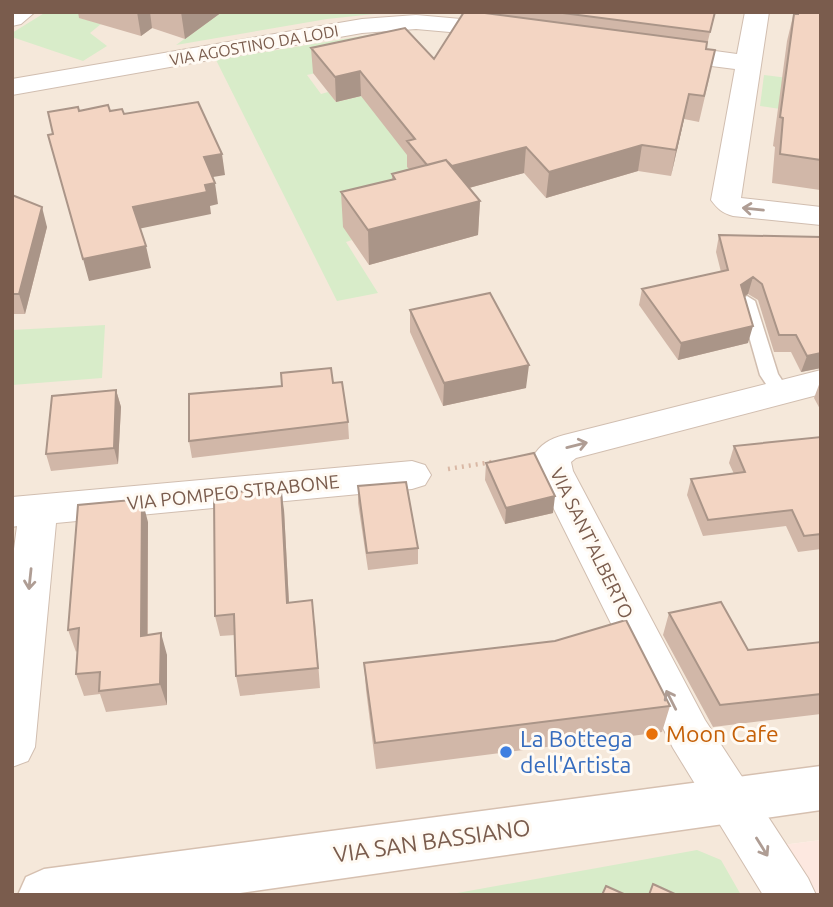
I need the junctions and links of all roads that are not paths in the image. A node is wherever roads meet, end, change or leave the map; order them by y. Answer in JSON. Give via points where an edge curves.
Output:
{"nodes":[{"id":1,"x":23,"y":12,"type":"edge"},
{"id":2,"x":757,"y":12,"type":"edge"},
{"id":3,"x":12,"y":19,"type":"edge"},
{"id":4,"x":525,"y":33,"type":"edge"},
{"id":5,"x":643,"y":49,"type":"edge"},
{"id":6,"x":747,"y":63,"type":"junction"},
{"id":7,"x":12,"y":87,"type":"edge"},
{"id":8,"x":821,"y":216,"type":"edge"},
{"id":9,"x":747,"y":301,"type":"edge"},
{"id":10,"x":821,"y":382,"type":"edge"},
{"id":11,"x":782,"y":394,"type":"junction"},
{"id":12,"x":412,"y":475,"type":"dead end"},
{"id":13,"x":25,"y":512,"type":"edge"},
{"id":14,"x":12,"y":747,"type":"edge"},
{"id":15,"x":821,"y":788,"type":"edge"},
{"id":16,"x":733,"y":800,"type":"junction"},
{"id":17,"x":44,"y":895,"type":"edge"},
{"id":18,"x":791,"y":895,"type":"edge"}],
"edges":[{"from":1,"to":3,"type":"street"},
{"from":2,"to":6,"type":"street"},
{"from":4,"to":7,"type":"street","name":"VIA AGOSTINO DA LODI","via":[[429,23],[362,26]]},
{"from":5,"to":6,"type":"street"},
{"from":8,"to":6,"type":"street","one_way":true,"via":[[733,207],[726,200]]},
{"from":9,"to":11,"type":"lane","via":[[769,375]]},
{"from":10,"to":11,"type":"street","name":"VIA SANT'ALBERTO"},
{"from":16,"to":11,"type":"street","name":"VIA SANT'ALBERTO","one_way":true,"via":[[689,734],[554,471],[551,457],[564,448]]},
{"from":12,"to":13,"type":"street","name":"VIA POMPEO STRABONE"},
{"from":13,"to":14,"type":"street","one_way":true},
{"from":15,"to":16,"type":"street","name":"VIA SAN BASSIANO"},
{"from":16,"to":17,"type":"street","name":"VIA SAN BASSIANO"},
{"from":16,"to":18,"type":"street","one_way":true}]}
